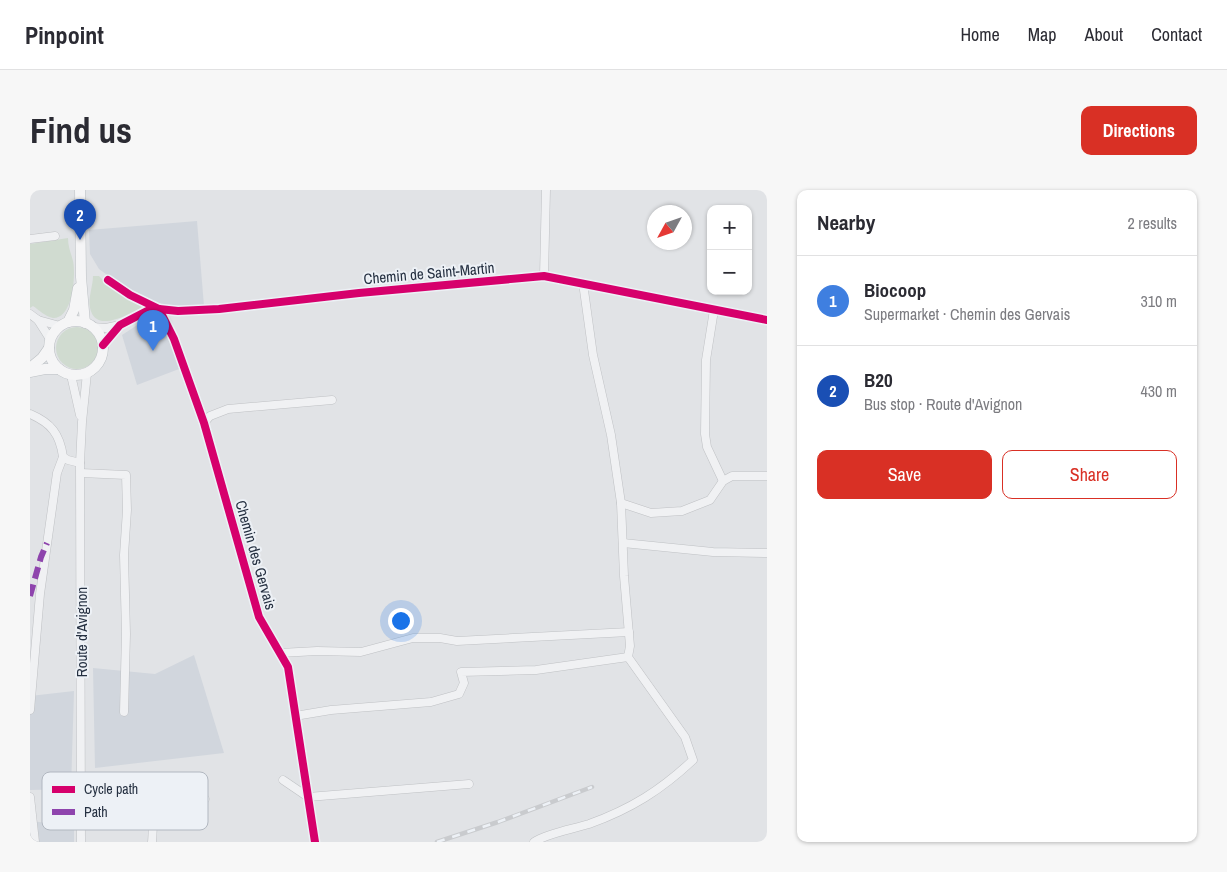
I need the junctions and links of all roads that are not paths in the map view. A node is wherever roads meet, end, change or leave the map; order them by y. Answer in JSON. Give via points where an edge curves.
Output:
{"nodes":[{"id":1,"x":80,"y":190,"type":"edge"},
{"id":2,"x":546,"y":190,"type":"edge"},
{"id":3,"x":55,"y":236,"type":"dead end"},
{"id":4,"x":30,"y":239,"type":"edge"},
{"id":5,"x":544,"y":276,"type":"junction"},
{"id":6,"x":81,"y":277,"type":"junction"},
{"id":7,"x":108,"y":280,"type":"dead end"},
{"id":8,"x":583,"y":284,"type":"junction"},
{"id":9,"x":159,"y":309,"type":"junction"},
{"id":10,"x":714,"y":310,"type":"junction"},
{"id":11,"x":30,"y":314,"type":"edge"},
{"id":12,"x":38,"y":320,"type":"junction"},
{"id":13,"x":767,"y":320,"type":"edge"},
{"id":14,"x":64,"y":324,"type":"junction"},
{"id":15,"x":120,"y":324,"type":"junction"},
{"id":16,"x":89,"y":325,"type":"junction"},
{"id":17,"x":49,"y":344,"type":"junction"},
{"id":18,"x":103,"y":345,"type":"junction"},
{"id":19,"x":30,"y":368,"type":"edge"},
{"id":20,"x":59,"y":370,"type":"junction"},
{"id":21,"x":30,"y":372,"type":"edge"},
{"id":22,"x":87,"y":373,"type":"junction"},
{"id":23,"x":71,"y":375,"type":"junction"},
{"id":24,"x":332,"y":400,"type":"dead end"},
{"id":25,"x":30,"y":414,"type":"edge"},
{"id":26,"x":82,"y":422,"type":"junction"},
{"id":27,"x":204,"y":424,"type":"junction"},
{"id":28,"x":63,"y":457,"type":"junction"},
{"id":29,"x":80,"y":463,"type":"junction"},
{"id":30,"x":81,"y":473,"type":"junction"},
{"id":31,"x":767,"y":476,"type":"edge"},
{"id":32,"x":724,"y":481,"type":"junction"},
{"id":33,"x":621,"y":503,"type":"junction"},
{"id":34,"x":623,"y":543,"type":"junction"},
{"id":35,"x":767,"y":554,"type":"edge"},
{"id":36,"x":629,"y":632,"type":"junction"},
{"id":37,"x":280,"y":654,"type":"junction"},
{"id":38,"x":628,"y":657,"type":"junction"},
{"id":39,"x":30,"y":710,"type":"edge"},
{"id":40,"x":124,"y":712,"type":"dead end"},
{"id":41,"x":295,"y":716,"type":"junction"},
{"id":42,"x":81,"y":772,"type":"edge"},
{"id":43,"x":283,"y":780,"type":"dead end"},
{"id":44,"x":469,"y":784,"type":"dead end"},
{"id":45,"x":30,"y":797,"type":"edge"},
{"id":46,"x":308,"y":797,"type":"junction"},
{"id":47,"x":35,"y":842,"type":"edge"},
{"id":48,"x":315,"y":842,"type":"edge"},
{"id":49,"x":534,"y":842,"type":"edge"}],
"edges":[{"from":1,"to":6,"type":"main road"},
{"from":2,"to":5,"type":"street"},
{"from":3,"to":4,"type":"street"},
{"from":5,"to":8,"type":"street","name":"Chemin de Saint-Martin"},
{"from":5,"to":9,"type":"street","name":"Chemin de Saint-Martin","via":[[219,309]]},
{"from":6,"to":14,"type":"main road","via":[[74,310]]},
{"from":6,"to":16,"type":"main road"},
{"from":7,"to":9,"type":"street"},
{"from":8,"to":10,"type":"street","name":"Chemin de Saint-Martin"},
{"from":8,"to":33,"type":"street","via":[[592,355],[611,435]]},
{"from":9,"to":15,"type":"street","name":"Chemin de Saint-Martin"},
{"from":9,"to":27,"type":"street","name":"Chemin des Gervais","via":[[174,339]]},
{"from":10,"to":13,"type":"street","name":"Chemin de Saint-Martin"},
{"from":10,"to":32,"type":"street","via":[[706,360],[705,434],[707,447]]},
{"from":11,"to":12,"type":"street"},
{"from":12,"to":14,"type":"street"},
{"from":12,"to":17,"type":"street"},
{"from":14,"to":16,"type":"main road","via":[[76,321]]},
{"from":14,"to":17,"type":"main road","via":[[54,332]]},
{"from":15,"to":16,"type":"street","name":"Chemin de Saint-Martin","via":[[106,328]]},
{"from":15,"to":18,"type":"street","name":"Chemin de Saint-Martin"},
{"from":16,"to":18,"type":"main road","via":[[98,332]]},
{"from":17,"to":19,"type":"main road","via":[[42,358]]},
{"from":17,"to":20,"type":"main road","via":[[51,360]]},
{"from":18,"to":22,"type":"main road","via":[[100,362]]},
{"from":20,"to":21,"type":"main road"},
{"from":20,"to":23,"type":"main road"},
{"from":22,"to":23,"type":"main road"},
{"from":22,"to":26,"type":"street"},
{"from":23,"to":26,"type":"street"},
{"from":24,"to":27,"type":"street","via":[[228,409],[210,416]]},
{"from":25,"to":28,"type":"street","via":[[51,426],[60,441]]},
{"from":26,"to":29,"type":"street","name":"Route d'Avignon"},
{"from":27,"to":37,"type":"street","name":"Chemin des Gervais","via":[[259,618]]},
{"from":28,"to":29,"type":"street"},
{"from":28,"to":39,"type":"street","via":[[40,594]]},
{"from":29,"to":30,"type":"street","name":"Route d'Avignon"},
{"from":30,"to":40,"type":"street","via":[[126,475]]},
{"from":30,"to":42,"type":"street","name":"Route d'Avignon"},
{"from":31,"to":32,"type":"street","via":[[732,476]]},
{"from":32,"to":33,"type":"street","via":[[710,500],[682,511],[651,513]]},
{"from":33,"to":34,"type":"street"},
{"from":34,"to":35,"type":"street"},
{"from":34,"to":36,"type":"street"},
{"from":36,"to":37,"type":"street","via":[[457,641],[413,638],[361,652],[318,650]]},
{"from":36,"to":38,"type":"street"},
{"from":37,"to":41,"type":"street","name":"Chemin des Gervais","via":[[288,666]]},
{"from":38,"to":41,"type":"street","via":[[536,670],[461,672],[464,683],[459,694],[431,702]]},
{"from":38,"to":49,"type":"street","via":[[685,737],[693,760],[671,781],[632,806]]},
{"from":41,"to":46,"type":"street","name":"Chemin des Gervais"},
{"from":43,"to":46,"type":"street"},
{"from":44,"to":46,"type":"street"},
{"from":45,"to":47,"type":"street"},
{"from":46,"to":48,"type":"street","name":"Chemin des Gervais"}]}
